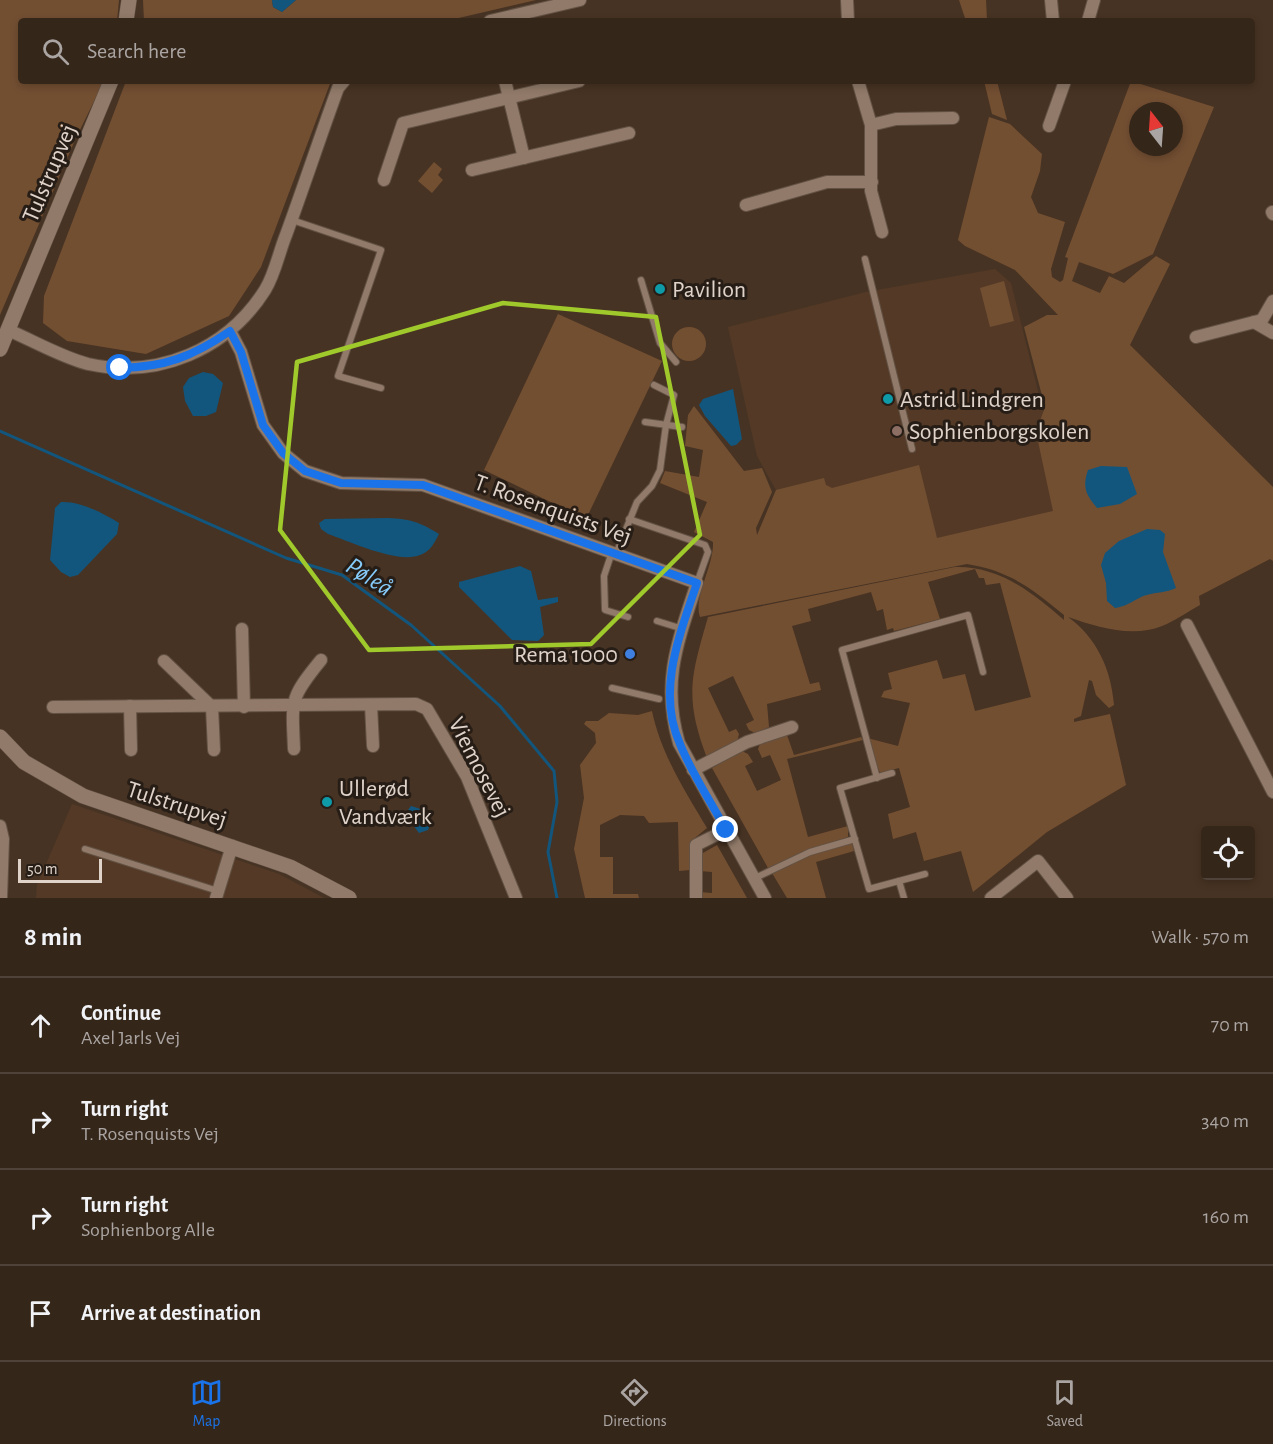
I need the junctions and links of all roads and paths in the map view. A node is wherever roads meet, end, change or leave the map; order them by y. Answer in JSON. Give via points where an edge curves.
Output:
{"nodes":[{"id":1,"x":129,"y":0,"type":"edge"},
{"id":2,"x":580,"y":0,"type":"edge"},
{"id":3,"x":847,"y":0,"type":"edge"},
{"id":4,"x":1051,"y":0,"type":"edge"},
{"id":5,"x":1094,"y":0,"type":"edge"},
{"id":6,"x":126,"y":18,"type":"edge"},
{"id":7,"x":504,"y":18,"type":"edge"},
{"id":8,"x":848,"y":18,"type":"edge"},
{"id":9,"x":1053,"y":18,"type":"edge"},
{"id":10,"x":1089,"y":18,"type":"edge"},
{"id":11,"x":110,"y":84,"type":"edge"},
{"id":12,"x":341,"y":84,"type":"edge"},
{"id":13,"x":506,"y":84,"type":"edge"},
{"id":14,"x":567,"y":84,"type":"edge"},
{"id":15,"x":859,"y":84,"type":"edge"},
{"id":16,"x":1064,"y":84,"type":"edge"},
{"id":17,"x":509,"y":98,"type":"junction"},
{"id":18,"x":953,"y":118,"type":"dead end"},
{"id":19,"x":871,"y":125,"type":"junction"},
{"id":20,"x":1049,"y":126,"type":"dead end"},
{"id":21,"x":628,"y":133,"type":"dead end"},
{"id":22,"x":524,"y":158,"type":"junction"},
{"id":23,"x":472,"y":170,"type":"dead end"},
{"id":24,"x":384,"y":180,"type":"dead end"},
{"id":25,"x":872,"y":182,"type":"junction"},
{"id":26,"x":746,"y":205,"type":"dead end"},
{"id":27,"x":291,"y":220,"type":"junction"},
{"id":28,"x":882,"y":232,"type":"dead end"},
{"id":29,"x":865,"y":259,"type":"dead end"},
{"id":30,"x":641,"y":280,"type":"dead end"},
{"id":31,"x":1273,"y":301,"type":"edge"},
{"id":32,"x":1254,"y":322,"type":"junction"},
{"id":33,"x":8,"y":330,"type":"junction"},
{"id":34,"x":230,"y":331,"type":"junction"},
{"id":35,"x":1273,"y":333,"type":"edge"},
{"id":36,"x":1196,"y":337,"type":"dead end"},
{"id":37,"x":0,"y":349,"type":"edge"},
{"id":38,"x":676,"y":362,"type":"dead end"},
{"id":39,"x":654,"y":385,"type":"dead end"},
{"id":40,"x":381,"y":388,"type":"dead end"},
{"id":41,"x":645,"y":422,"type":"dead end"},
{"id":42,"x":666,"y":425,"type":"junction"},
{"id":43,"x":682,"y":427,"type":"dead end"},
{"id":44,"x":912,"y":449,"type":"dead end"},
{"id":45,"x":629,"y":519,"type":"junction"},
{"id":46,"x":614,"y":553,"type":"junction"},
{"id":47,"x":697,"y":583,"type":"junction"},
{"id":48,"x":628,"y":617,"type":"dead end"},
{"id":49,"x":657,"y":621,"type":"dead end"},
{"id":50,"x":1187,"y":625,"type":"dead end"},
{"id":51,"x":242,"y":628,"type":"dead end"},
{"id":52,"x":683,"y":629,"type":"junction"},
{"id":53,"x":321,"y":660,"type":"dead end"},
{"id":54,"x":164,"y":661,"type":"dead end"},
{"id":55,"x":983,"y":672,"type":"dead end"},
{"id":56,"x":612,"y":688,"type":"dead end"},
{"id":57,"x":659,"y":699,"type":"dead end"},
{"id":58,"x":371,"y":705,"type":"junction"},
{"id":59,"x":130,"y":706,"type":"junction"},
{"id":60,"x":292,"y":706,"type":"junction"},
{"id":61,"x":53,"y":707,"type":"dead end"},
{"id":62,"x":212,"y":707,"type":"junction"},
{"id":63,"x":244,"y":707,"type":"junction"},
{"id":64,"x":792,"y":727,"type":"dead end"},
{"id":65,"x":0,"y":737,"type":"edge"},
{"id":66,"x":373,"y":746,"type":"dead end"},
{"id":67,"x":294,"y":749,"type":"dead end"},
{"id":68,"x":131,"y":750,"type":"dead end"},
{"id":69,"x":214,"y":750,"type":"dead end"},
{"id":70,"x":693,"y":770,"type":"junction"},
{"id":71,"x":892,"y":773,"type":"dead end"},
{"id":72,"x":877,"y":778,"type":"junction"},
{"id":73,"x":1273,"y":792,"type":"edge"},
{"id":74,"x":0,"y":826,"type":"edge"},
{"id":75,"x":726,"y":830,"type":"junction"},
{"id":76,"x":855,"y":839,"type":"junction"},
{"id":77,"x":232,"y":846,"type":"junction"},
{"id":78,"x":85,"y":849,"type":"dead end"},
{"id":79,"x":925,"y":874,"type":"dead end"},
{"id":80,"x":753,"y":879,"type":"junction"},
{"id":81,"x":899,"y":881,"type":"junction"},
{"id":82,"x":217,"y":895,"type":"edge"},
{"id":83,"x":1,"y":898,"type":"edge"},
{"id":84,"x":349,"y":898,"type":"edge"},
{"id":85,"x":516,"y":898,"type":"edge"},
{"id":86,"x":696,"y":898,"type":"edge"},
{"id":87,"x":765,"y":898,"type":"edge"},
{"id":88,"x":904,"y":898,"type":"edge"},
{"id":89,"x":992,"y":898,"type":"edge"},
{"id":90,"x":1067,"y":898,"type":"edge"}],
"edges":[{"from":1,"to":6,"type":"street"},
{"from":2,"to":7,"type":"street"},
{"from":3,"to":8,"type":"street"},
{"from":4,"to":9,"type":"street"},
{"from":5,"to":10,"type":"street"},
{"from":11,"to":33,"type":"street","name":"Tulstrupvej"},
{"from":12,"to":27,"type":"street"},
{"from":13,"to":17,"type":"street"},
{"from":14,"to":17,"type":"street"},
{"from":15,"to":19,"type":"street"},
{"from":16,"to":20,"type":"street"},
{"from":17,"to":22,"type":"street"},
{"from":17,"to":24,"type":"street","via":[[403,123]]},
{"from":18,"to":19,"type":"street","via":[[896,119]]},
{"from":19,"to":25,"type":"street"},
{"from":21,"to":22,"type":"street"},
{"from":22,"to":23,"type":"street"},
{"from":25,"to":26,"type":"street","via":[[827,182]]},
{"from":25,"to":28,"type":"street"},
{"from":27,"to":34,"type":"street","via":[[266,288]]},
{"from":27,"to":40,"type":"lane","via":[[381,250],[338,376]]},
{"from":29,"to":44,"type":"lane"},
{"from":30,"to":38,"type":"lane","via":[[660,343]]},
{"from":31,"to":32,"type":"street","via":[[1262,320]]},
{"from":32,"to":35,"type":"street"},
{"from":32,"to":36,"type":"street"},
{"from":33,"to":34,"type":"street","via":[[86,363],[120,368],[146,368],[177,361],[202,351]]},
{"from":33,"to":37,"type":"street","name":"Tulstrupvej"},
{"from":34,"to":46,"type":"street","name":"T. Rosenquists Vej","via":[[241,352],[263,425],[283,453],[305,471],[341,483],[423,485]]},
{"from":39,"to":42,"type":"lane","via":[[674,395]]},
{"from":41,"to":42,"type":"lane"},
{"from":42,"to":43,"type":"lane"},
{"from":42,"to":45,"type":"lane","via":[[660,470]]},
{"from":45,"to":46,"type":"lane"},
{"from":45,"to":47,"type":"lane","via":[[705,545],[708,552]]},
{"from":46,"to":47,"type":"street","name":"T. Rosenquists Vej"},
{"from":46,"to":48,"type":"lane","via":[[604,576],[605,610]]},
{"from":47,"to":52,"type":"street"},
{"from":49,"to":52,"type":"lane"},
{"from":50,"to":73,"type":"street"},
{"from":51,"to":63,"type":"street"},
{"from":52,"to":70,"type":"street","via":[[670,677],[669,697],[679,743]]},
{"from":53,"to":60,"type":"street","via":[[297,688]]},
{"from":54,"to":62,"type":"street"},
{"from":55,"to":72,"type":"lane","via":[[968,615],[842,650]]},
{"from":56,"to":57,"type":"lane"},
{"from":58,"to":60,"type":"street","name":"Viemosevej"},
{"from":58,"to":66,"type":"street"},
{"from":58,"to":85,"type":"street","name":"Viemosevej","via":[[416,704],[427,709],[466,777]]},
{"from":59,"to":61,"type":"street","name":"Viemosevej"},
{"from":59,"to":62,"type":"street","name":"Viemosevej"},
{"from":59,"to":68,"type":"street"},
{"from":60,"to":63,"type":"street","name":"Viemosevej"},
{"from":60,"to":67,"type":"street"},
{"from":62,"to":63,"type":"street","name":"Viemosevej"},
{"from":62,"to":69,"type":"street"},
{"from":64,"to":70,"type":"street","via":[[747,742]]},
{"from":65,"to":77,"type":"street","name":"Tulstrupvej","via":[[24,762],[83,796]]},
{"from":70,"to":75,"type":"street"},
{"from":71,"to":72,"type":"lane"},
{"from":72,"to":76,"type":"lane","via":[[840,788]]},
{"from":74,"to":83,"type":"street"},
{"from":75,"to":80,"type":"street"},
{"from":75,"to":86,"type":"street","via":[[696,845]]},
{"from":76,"to":80,"type":"lane","via":[[810,852]]},
{"from":76,"to":81,"type":"lane","via":[[869,889]]},
{"from":77,"to":82,"type":"street"},
{"from":77,"to":84,"type":"street","name":"Tulstrupvej","via":[[290,867]]},
{"from":78,"to":82,"type":"lane"},
{"from":79,"to":81,"type":"lane"},
{"from":80,"to":87,"type":"street"},
{"from":81,"to":88,"type":"lane"},
{"from":89,"to":90,"type":"street","via":[[1038,861]]}]}
